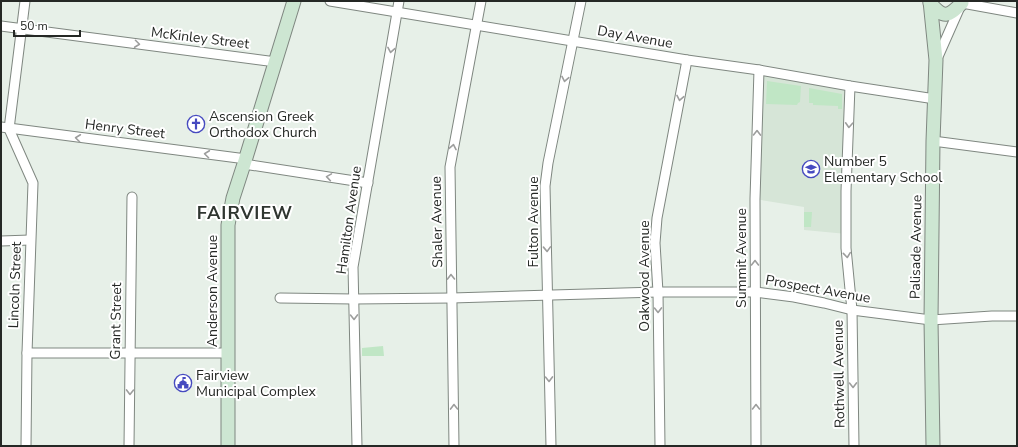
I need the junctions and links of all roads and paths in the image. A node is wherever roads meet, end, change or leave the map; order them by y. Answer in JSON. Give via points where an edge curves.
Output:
{"nodes":[{"id":1,"x":25,"y":1,"type":"edge"},
{"id":2,"x":294,"y":1,"type":"edge"},
{"id":3,"x":330,"y":1,"type":"edge"},
{"id":4,"x":399,"y":1,"type":"edge"},
{"id":5,"x":481,"y":1,"type":"edge"},
{"id":6,"x":581,"y":1,"type":"edge"},
{"id":7,"x":930,"y":2,"type":"edge"},
{"id":8,"x":963,"y":2,"type":"edge"},
{"id":9,"x":397,"y":12,"type":"junction"},
{"id":10,"x":1017,"y":12,"type":"edge"},
{"id":11,"x":476,"y":25,"type":"junction"},
{"id":12,"x":1,"y":26,"type":"edge"},
{"id":13,"x":22,"y":29,"type":"junction"},
{"id":14,"x":573,"y":40,"type":"junction"},
{"id":15,"x":687,"y":60,"type":"junction"},
{"id":16,"x":936,"y":60,"type":"junction"},
{"id":17,"x":276,"y":62,"type":"junction"},
{"id":18,"x":759,"y":70,"type":"junction"},
{"id":19,"x":850,"y":86,"type":"junction"},
{"id":20,"x":935,"y":99,"type":"junction"},
{"id":21,"x":5,"y":128,"type":"edge"},
{"id":22,"x":933,"y":141,"type":"junction"},
{"id":23,"x":1017,"y":152,"type":"edge"},
{"id":24,"x":245,"y":162,"type":"junction"},
{"id":25,"x":368,"y":183,"type":"junction"},
{"id":26,"x":132,"y":197,"type":"dead end"},
{"id":27,"x":30,"y":240,"type":"junction"},
{"id":28,"x":1,"y":241,"type":"edge"},
{"id":29,"x":658,"y":292,"type":"junction"},
{"id":30,"x":755,"y":292,"type":"junction"},
{"id":31,"x":548,"y":294,"type":"junction"},
{"id":32,"x":280,"y":298,"type":"dead end"},
{"id":33,"x":452,"y":298,"type":"junction"},
{"id":34,"x":354,"y":299,"type":"junction"},
{"id":35,"x":852,"y":310,"type":"junction"},
{"id":36,"x":1017,"y":316,"type":"edge"},
{"id":37,"x":931,"y":320,"type":"junction"},
{"id":38,"x":27,"y":353,"type":"junction"},
{"id":39,"x":130,"y":353,"type":"junction"},
{"id":40,"x":228,"y":353,"type":"junction"},
{"id":41,"x":26,"y":446,"type":"edge"},
{"id":42,"x":129,"y":446,"type":"edge"},
{"id":43,"x":228,"y":446,"type":"edge"},
{"id":44,"x":357,"y":446,"type":"edge"},
{"id":45,"x":454,"y":446,"type":"edge"},
{"id":46,"x":550,"y":446,"type":"edge"},
{"id":47,"x":660,"y":446,"type":"edge"},
{"id":48,"x":756,"y":446,"type":"edge"},
{"id":49,"x":854,"y":446,"type":"edge"},
{"id":50,"x":933,"y":446,"type":"edge"}],
"edges":[{"from":1,"to":13,"type":"street"},
{"from":2,"to":17,"type":"main road","name":"Anderson Avenue"},
{"from":3,"to":9,"type":"street","name":"Day Avenue"},
{"from":4,"to":9,"type":"street","name":"Hamilton Avenue"},
{"from":5,"to":11,"type":"street","name":"Shaler Avenue"},
{"from":6,"to":14,"type":"street","name":"Fulton Avenue"},
{"from":7,"to":8,"type":"main road","via":[[943,14],[952,13]]},
{"from":7,"to":16,"type":"main road","name":"Palisade Avenue"},
{"from":8,"to":10,"type":"street"},
{"from":8,"to":16,"type":"street"},
{"from":9,"to":11,"type":"street","name":"Day Avenue"},
{"from":9,"to":25,"type":"street","name":"Hamilton Avenue","one_way":true},
{"from":11,"to":14,"type":"street","name":"Day Avenue"},
{"from":33,"to":11,"type":"street","name":"Shaler Avenue","one_way":true,"via":[[450,167]]},
{"from":12,"to":13,"type":"street","name":"McKinley Street"},
{"from":13,"to":17,"type":"street","name":"McKinley Street","one_way":true},
{"from":13,"to":21,"type":"street"},
{"from":14,"to":15,"type":"street","name":"Day Avenue"},
{"from":14,"to":31,"type":"street","name":"Fulton Avenue","one_way":true,"via":[[545,186]]},
{"from":15,"to":18,"type":"street","name":"Day Avenue"},
{"from":15,"to":29,"type":"street","name":"Oakwood Avenue","one_way":true,"via":[[657,218],[655,242]]},
{"from":16,"to":20,"type":"main road","name":"Palisade Avenue"},
{"from":17,"to":24,"type":"main road","name":"Anderson Avenue"},
{"from":18,"to":19,"type":"street","name":"Day Avenue"},
{"from":30,"to":18,"type":"street","name":"Summit Avenue","one_way":true,"via":[[754,199]]},
{"from":19,"to":20,"type":"street","name":"Day Avenue"},
{"from":19,"to":35,"type":"street","name":"Rothwell Avenue","one_way":true,"via":[[846,248]]},
{"from":20,"to":22,"type":"main road","name":"Palisade Avenue"},
{"from":24,"to":21,"type":"street","name":"Henry Street","one_way":true},
{"from":21,"to":27,"type":"street","name":"Lincoln Street","via":[[33,183]]},
{"from":22,"to":23,"type":"street"},
{"from":22,"to":37,"type":"main road","name":"Palisade Avenue"},
{"from":25,"to":24,"type":"street","name":"Henry Street","one_way":true},
{"from":24,"to":40,"type":"main road","name":"Anderson Avenue","via":[[233,198],[228,225]]},
{"from":25,"to":34,"type":"street","name":"Hamilton Avenue","via":[[353,267]]},
{"from":26,"to":39,"type":"street","name":"Grant Street"},
{"from":27,"to":28,"type":"street"},
{"from":27,"to":38,"type":"street","name":"Lincoln Street"},
{"from":29,"to":30,"type":"street","name":"Prospect Avenue"},
{"from":29,"to":31,"type":"street","name":"Prospect Avenue"},
{"from":29,"to":47,"type":"street","name":"Oakwood Avenue","one_way":true},
{"from":30,"to":35,"type":"street","name":"Prospect Avenue","via":[[794,297]]},
{"from":48,"to":30,"type":"street","name":"Summit Avenue","one_way":true},
{"from":31,"to":33,"type":"street","name":"Prospect Avenue"},
{"from":31,"to":46,"type":"street","name":"Fulton Avenue","one_way":true},
{"from":32,"to":34,"type":"street","name":"Prospect Avenue"},
{"from":33,"to":34,"type":"street","name":"Prospect Avenue"},
{"from":45,"to":33,"type":"street","name":"Shaler Avenue","one_way":true},
{"from":34,"to":44,"type":"street","name":"Hamilton Avenue","one_way":true},
{"from":35,"to":37,"type":"street","name":"Prospect Avenue"},
{"from":35,"to":49,"type":"street","name":"Rothwell Avenue","one_way":true},
{"from":36,"to":37,"type":"street","name":"Prospect Avenue"},
{"from":37,"to":50,"type":"main road","name":"Palisade Avenue"},
{"from":38,"to":39,"type":"street"},
{"from":38,"to":41,"type":"street","name":"Lincoln Street"},
{"from":39,"to":40,"type":"street"},
{"from":39,"to":42,"type":"street","name":"Grant Street","one_way":true},
{"from":40,"to":43,"type":"main road","name":"Anderson Avenue"}]}
